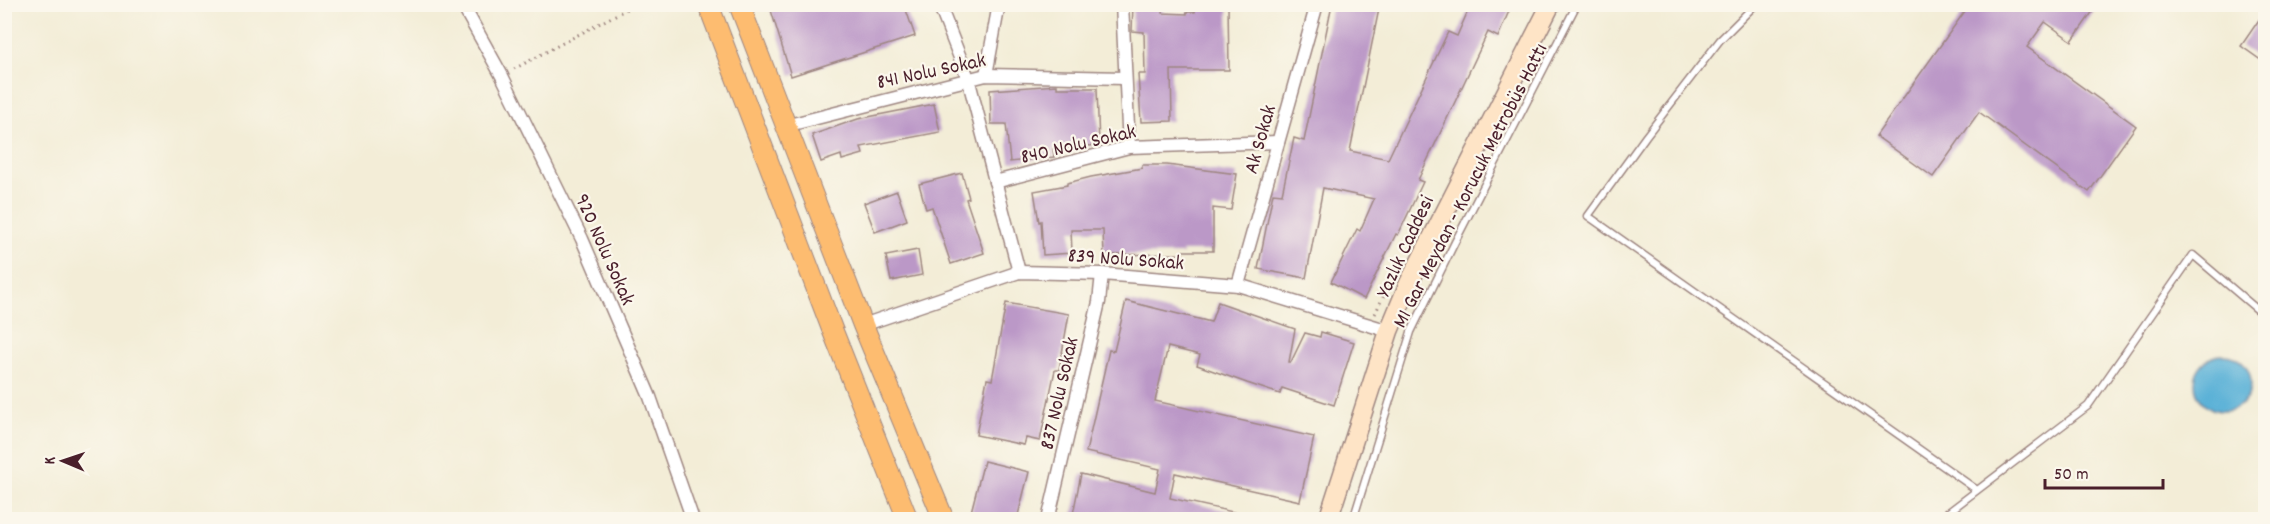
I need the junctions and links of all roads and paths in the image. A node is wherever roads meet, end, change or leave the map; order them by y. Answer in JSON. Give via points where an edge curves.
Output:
{"nodes":[{"id":1,"x":462,"y":4,"type":"edge"},
{"id":2,"x":636,"y":4,"type":"edge"},
{"id":3,"x":708,"y":4,"type":"edge"},
{"id":4,"x":739,"y":4,"type":"edge"},
{"id":5,"x":939,"y":4,"type":"edge"},
{"id":6,"x":999,"y":4,"type":"edge"},
{"id":7,"x":1122,"y":4,"type":"edge"},
{"id":8,"x":1317,"y":4,"type":"edge"},
{"id":9,"x":1551,"y":4,"type":"edge"},
{"id":10,"x":1577,"y":4,"type":"edge"},
{"id":11,"x":1756,"y":4,"type":"edge"},
{"id":12,"x":986,"y":75,"type":"junction"},
{"id":13,"x":502,"y":76,"type":"junction"},
{"id":14,"x":968,"y":78,"type":"junction"},
{"id":15,"x":1124,"y":78,"type":"junction"},
{"id":16,"x":785,"y":126,"type":"junction"},
{"id":17,"x":1278,"y":142,"type":"junction"},
{"id":18,"x":1129,"y":147,"type":"junction"},
{"id":19,"x":995,"y":182,"type":"junction"},
{"id":20,"x":1019,"y":272,"type":"junction"},
{"id":21,"x":1102,"y":274,"type":"junction"},
{"id":22,"x":1238,"y":285,"type":"junction"},
{"id":23,"x":2265,"y":317,"type":"edge"},
{"id":24,"x":863,"y":325,"type":"junction"},
{"id":25,"x":1389,"y":330,"type":"junction"},
{"id":26,"x":1977,"y":490,"type":"junction"},
{"id":27,"x":693,"y":519,"type":"edge"},
{"id":28,"x":908,"y":519,"type":"edge"},
{"id":29,"x":944,"y":519,"type":"edge"},
{"id":30,"x":1048,"y":519,"type":"edge"},
{"id":31,"x":1328,"y":519,"type":"edge"},
{"id":32,"x":1353,"y":519,"type":"edge"},
{"id":33,"x":1938,"y":519,"type":"edge"}],
"edges":[{"from":1,"to":13,"type":"street","name":"920 Nolu Sokak"},
{"from":2,"to":13,"type":"path"},
{"from":3,"to":28,"type":"main road"},
{"from":4,"to":16,"type":"main road"},
{"from":5,"to":14,"type":"street"},
{"from":6,"to":12,"type":"street"},
{"from":7,"to":15,"type":"street"},
{"from":8,"to":17,"type":"street","name":"Ak Sokak"},
{"from":9,"to":25,"type":"main road","name":"Yazlık Caddesi"},
{"from":10,"to":32,"type":"lane","name":"M1 Gar Meydan - Korucuk Metrobüs Hattı","via":[[1411,333]]},
{"from":11,"to":26,"type":"lane","via":[[1720,40],[1588,216]]},
{"from":12,"to":14,"type":"street","name":"841 Nolu Sokak"},
{"from":12,"to":15,"type":"street","name":"841 Nolu Sokak"},
{"from":13,"to":27,"type":"street","name":"920 Nolu Sokak","via":[[582,239],[641,376]]},
{"from":14,"to":16,"type":"street","name":"841 Nolu Sokak"},
{"from":14,"to":19,"type":"street"},
{"from":15,"to":18,"type":"street"},
{"from":16,"to":24,"type":"main road"},
{"from":17,"to":18,"type":"street","name":"840 Nolu Sokak"},
{"from":17,"to":22,"type":"street","name":"Ak Sokak"},
{"from":18,"to":19,"type":"street","name":"840 Nolu Sokak"},
{"from":19,"to":20,"type":"street"},
{"from":20,"to":21,"type":"street","name":"839 Nolu Sokak"},
{"from":20,"to":24,"type":"street","name":"839 Nolu Sokak"},
{"from":21,"to":22,"type":"street","name":"839 Nolu Sokak"},
{"from":21,"to":30,"type":"street","name":"837 Nolu Sokak","via":[[1099,302]]},
{"from":22,"to":25,"type":"street","name":"839 Nolu Sokak"},
{"from":23,"to":26,"type":"lane","via":[[2193,255],[2088,406]]},
{"from":24,"to":29,"type":"main road"},
{"from":25,"to":31,"type":"main road","name":"Yazlık Caddesi"},
{"from":26,"to":33,"type":"lane"}]}
